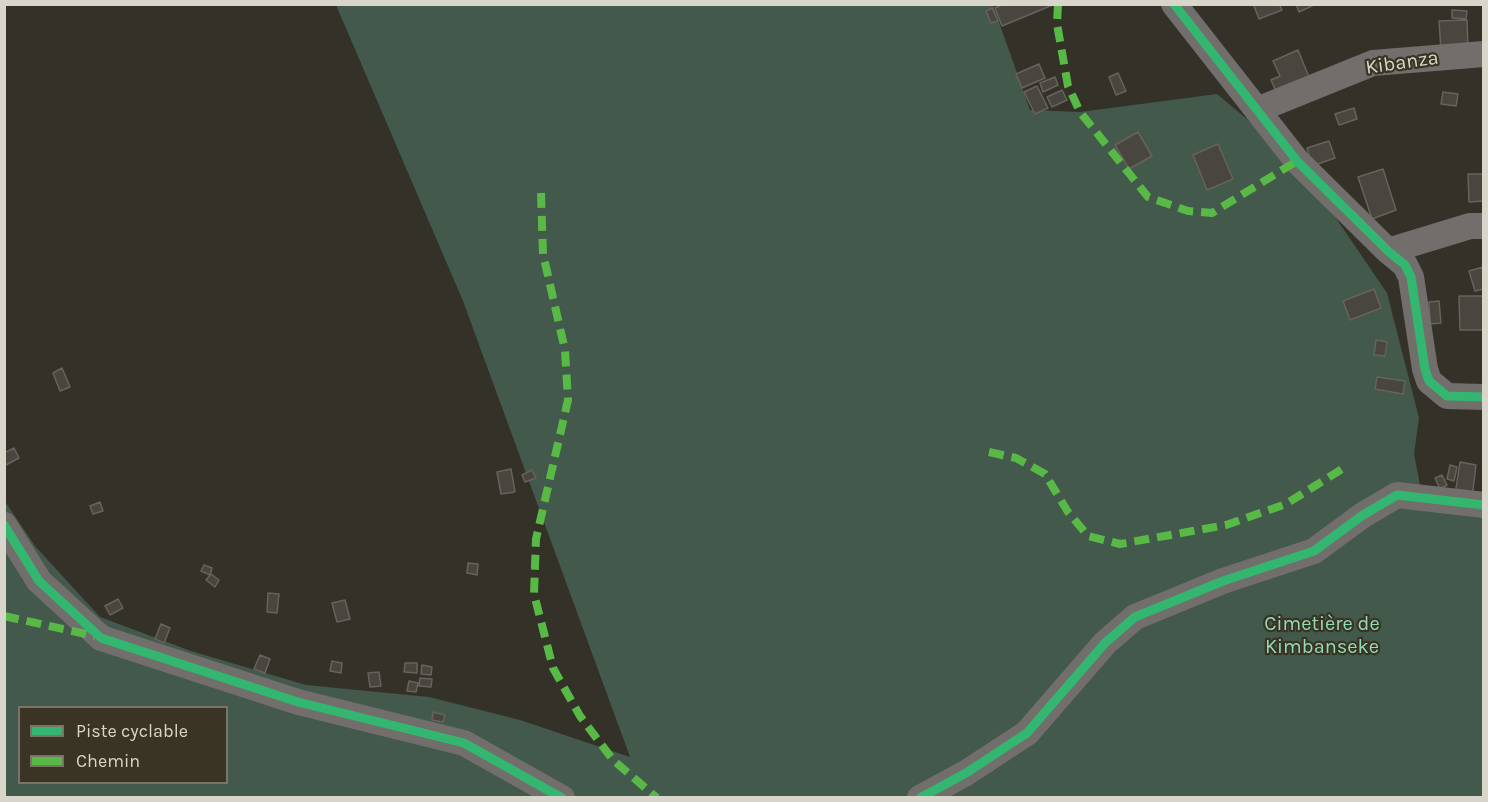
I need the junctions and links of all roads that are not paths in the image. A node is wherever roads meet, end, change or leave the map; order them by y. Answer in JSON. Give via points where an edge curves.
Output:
{"nodes":[{"id":1,"x":1176,"y":5,"type":"edge"},
{"id":2,"x":1484,"y":54,"type":"edge"},
{"id":3,"x":1257,"y":110,"type":"junction"},
{"id":4,"x":1484,"y":226,"type":"edge"},
{"id":5,"x":1388,"y":251,"type":"junction"},
{"id":6,"x":1484,"y":397,"type":"edge"},
{"id":7,"x":1484,"y":505,"type":"edge"},
{"id":8,"x":4,"y":525,"type":"edge"},
{"id":9,"x":562,"y":798,"type":"edge"},
{"id":10,"x":920,"y":798,"type":"edge"}],
"edges":[{"from":1,"to":3,"type":"street"},
{"from":2,"to":3,"type":"street","name":"Kibanza","via":[[1373,63]]},
{"from":3,"to":5,"type":"street","via":[[1297,160]]},
{"from":4,"to":5,"type":"street","via":[[1470,226]]},
{"from":5,"to":6,"type":"street","via":[[1405,265],[1411,277],[1430,381],[1447,396]]},
{"from":7,"to":10,"type":"street","via":[[1398,495],[1314,551],[1223,581],[1135,617],[1105,643],[1027,733]]},
{"from":8,"to":9,"type":"street","via":[[39,581],[102,638],[298,702],[464,742]]}]}
